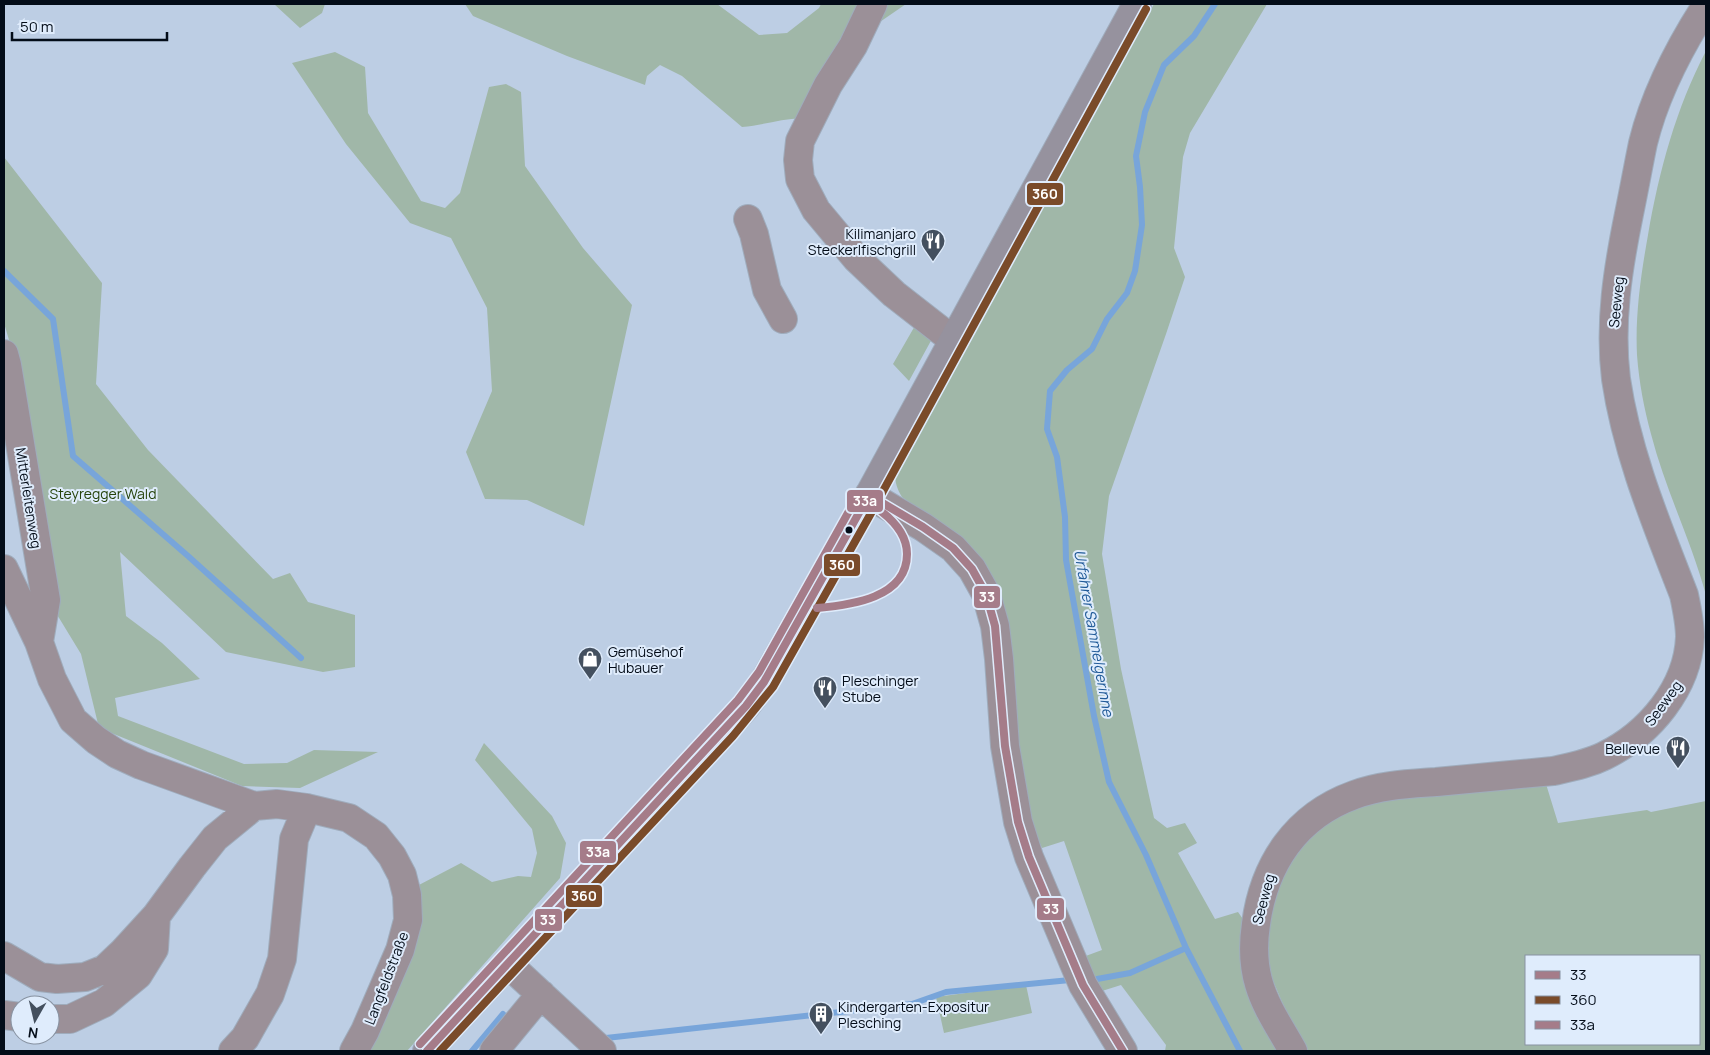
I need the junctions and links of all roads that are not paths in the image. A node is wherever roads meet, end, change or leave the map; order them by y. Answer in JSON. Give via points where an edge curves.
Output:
{"nodes":[{"id":1,"x":873,"y":4,"type":"edge"},
{"id":2,"x":1137,"y":4,"type":"edge"},
{"id":3,"x":1706,"y":6,"type":"edge"},
{"id":4,"x":748,"y":219,"type":"dead end"},
{"id":5,"x":783,"y":319,"type":"dead end"},
{"id":6,"x":953,"y":340,"type":"junction"},
{"id":7,"x":4,"y":354,"type":"edge"},
{"id":8,"x":869,"y":495,"type":"junction"},
{"id":9,"x":4,"y":569,"type":"edge"},
{"id":10,"x":39,"y":642,"type":"junction"},
{"id":11,"x":254,"y":806,"type":"junction"},
{"id":12,"x":307,"y":808,"type":"junction"},
{"id":13,"x":156,"y":916,"type":"junction"},
{"id":14,"x":5,"y":957,"type":"edge"},
{"id":15,"x":508,"y":964,"type":"junction"},
{"id":16,"x":541,"y":994,"type":"junction"},
{"id":17,"x":60,"y":1019,"type":"edge"},
{"id":18,"x":233,"y":1051,"type":"edge"},
{"id":19,"x":354,"y":1051,"type":"edge"},
{"id":20,"x":427,"y":1051,"type":"edge"},
{"id":21,"x":494,"y":1051,"type":"edge"},
{"id":22,"x":602,"y":1051,"type":"edge"},
{"id":23,"x":1123,"y":1051,"type":"edge"},
{"id":24,"x":1293,"y":1051,"type":"edge"}],
"edges":[{"from":1,"to":6,"type":"street","via":[[800,140],[800,179],[816,210],[856,258],[894,294]]},
{"from":2,"to":6,"type":"main road"},
{"from":3,"to":24,"type":"street","name":"Seeweg","via":[[1667,77],[1644,142],[1624,237],[1612,322],[1617,381],[1633,454],[1688,614],[1688,658],[1681,678],[1647,727],[1625,745],[1580,765],[1553,771],[1383,787],[1354,795],[1312,817],[1287,842],[1269,872],[1258,907],[1254,942],[1258,984]]},
{"from":4,"to":5,"type":"street","via":[[767,290]]},
{"from":6,"to":8,"type":"main road"},
{"from":7,"to":10,"type":"street","name":"Mitterleitenweg","via":[[46,600]]},
{"from":8,"to":15,"type":"main road","via":[[764,682],[746,706]]},
{"from":8,"to":23,"type":"street","via":[[953,548],[972,569],[986,594],[995,626],[1005,746],[1018,822],[1029,857],[1083,985]]},
{"from":9,"to":10,"type":"street","name":"Mitterleitenweg"},
{"from":10,"to":11,"type":"street","name":"Mitterleitenweg","via":[[52,680],[73,720],[96,740],[141,765]]},
{"from":11,"to":12,"type":"street","name":"Langfeldstraße","via":[[276,804]]},
{"from":11,"to":13,"type":"street","via":[[215,838]]},
{"from":12,"to":18,"type":"street","via":[[294,839],[282,959],[270,994],[245,1038]]},
{"from":12,"to":19,"type":"street","name":"Langfeldstraße","via":[[349,818],[376,836],[402,875],[407,895],[408,920],[400,950]]},
{"from":13,"to":14,"type":"street","via":[[105,969],[85,977],[40,977]]},
{"from":13,"to":17,"type":"street","via":[[154,950],[138,975],[104,1003],[70,1019]]},
{"from":15,"to":16,"type":"street"},
{"from":15,"to":20,"type":"main road"},
{"from":16,"to":21,"type":"street"},
{"from":16,"to":22,"type":"street"}]}
